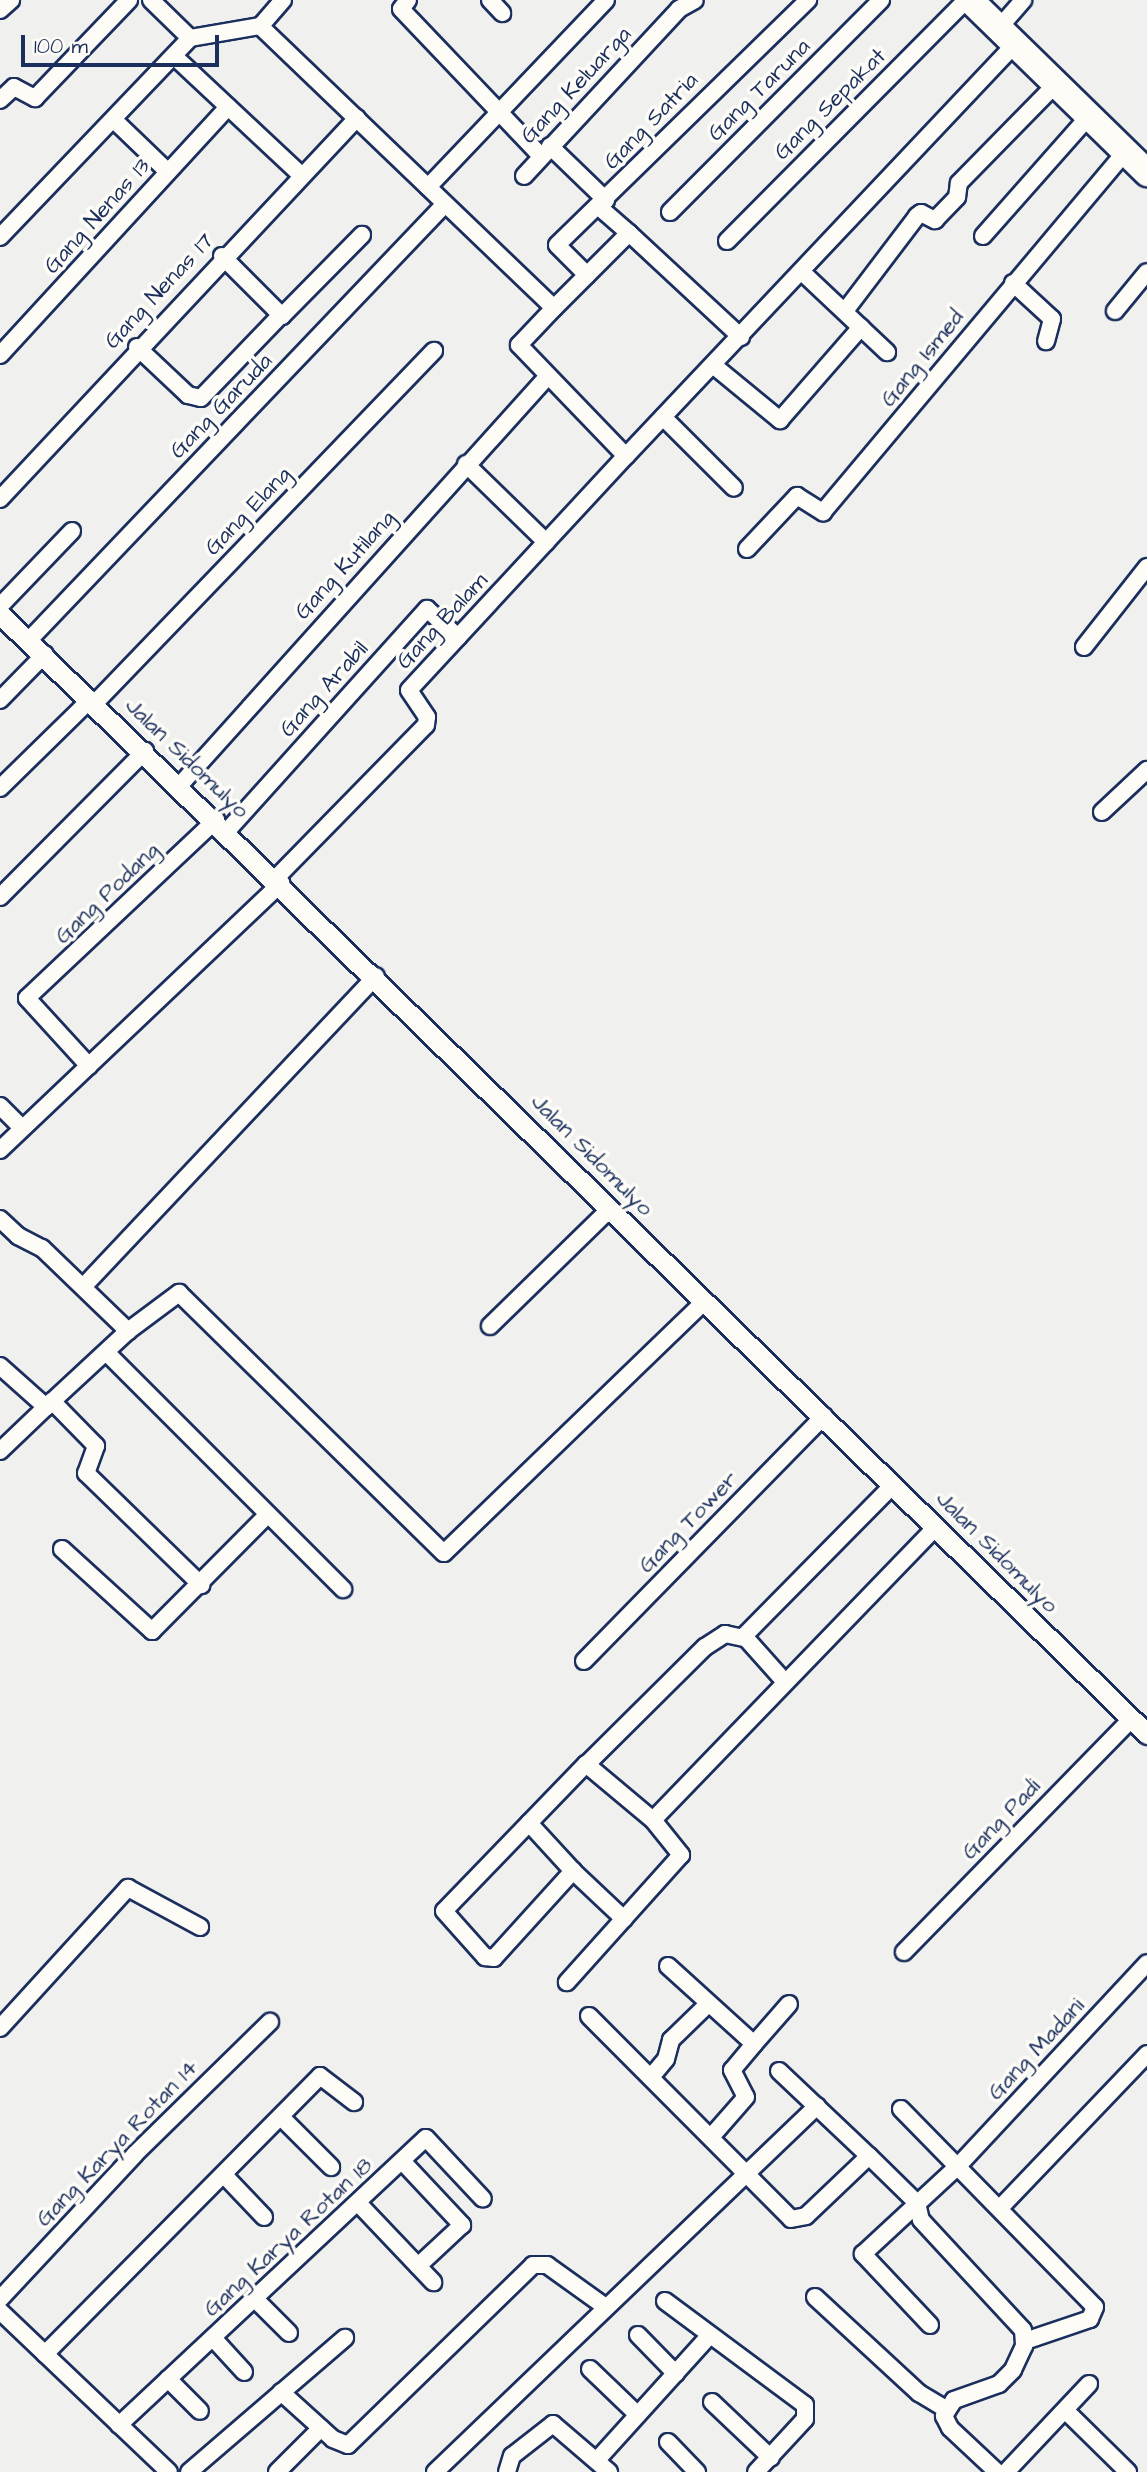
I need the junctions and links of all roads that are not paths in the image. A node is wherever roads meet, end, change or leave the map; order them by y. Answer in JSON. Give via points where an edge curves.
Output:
{"nodes":[{"id":1,"x":11,"y":0,"type":"edge"},
{"id":2,"x":129,"y":0,"type":"edge"},
{"id":3,"x":151,"y":0,"type":"edge"},
{"id":4,"x":283,"y":0,"type":"edge"},
{"id":5,"x":490,"y":0,"type":"edge"},
{"id":6,"x":606,"y":0,"type":"edge"},
{"id":7,"x":695,"y":0,"type":"edge"},
{"id":8,"x":808,"y":0,"type":"edge"},
{"id":9,"x":881,"y":0,"type":"edge"},
{"id":10,"x":968,"y":0,"type":"edge"},
{"id":11,"x":1023,"y":0,"type":"edge"},
{"id":12,"x":404,"y":5,"type":"edge"},
{"id":13,"x":0,"y":10,"type":"edge"},
{"id":14,"x":502,"y":13,"type":"dead end"},
{"id":15,"x":260,"y":26,"type":"junction"},
{"id":16,"x":1007,"y":36,"type":"junction"},
{"id":17,"x":190,"y":38,"type":"junction"},
{"id":18,"x":175,"y":57,"type":"junction"},
{"id":19,"x":1056,"y":84,"type":"junction"},
{"id":20,"x":0,"y":100,"type":"edge"},
{"id":21,"x":228,"y":107,"type":"junction"},
{"id":22,"x":498,"y":113,"type":"junction"},
{"id":23,"x":1089,"y":116,"type":"junction"},
{"id":24,"x":356,"y":118,"type":"junction"},
{"id":25,"x":114,"y":120,"type":"junction"},
{"id":26,"x":546,"y":151,"type":"junction"},
{"id":27,"x":1126,"y":151,"type":"junction"},
{"id":28,"x":167,"y":171,"type":"junction"},
{"id":29,"x":1147,"y":172,"type":"edge"},
{"id":30,"x":300,"y":174,"type":"junction"},
{"id":31,"x":524,"y":176,"type":"dead end"},
{"id":32,"x":428,"y":187,"type":"junction"},
{"id":33,"x":445,"y":204,"type":"junction"},
{"id":34,"x":602,"y":204,"type":"junction"},
{"id":35,"x":670,"y":212,"type":"dead end"},
{"id":36,"x":629,"y":233,"type":"junction"},
{"id":37,"x":362,"y":235,"type":"dead end"},
{"id":38,"x":983,"y":236,"type":"dead end"},
{"id":39,"x":0,"y":237,"type":"edge"},
{"id":40,"x":727,"y":241,"type":"dead end"},
{"id":41,"x":222,"y":256,"type":"junction"},
{"id":42,"x":802,"y":272,"type":"junction"},
{"id":43,"x":1147,"y":272,"type":"edge"},
{"id":44,"x":587,"y":275,"type":"junction"},
{"id":45,"x":1013,"y":283,"type":"junction"},
{"id":46,"x":554,"y":308,"type":"junction"},
{"id":47,"x":845,"y":311,"type":"junction"},
{"id":48,"x":1115,"y":311,"type":"dead end"},
{"id":49,"x":280,"y":316,"type":"junction"},
{"id":50,"x":861,"y":327,"type":"junction"},
{"id":51,"x":741,"y":337,"type":"junction"},
{"id":52,"x":1046,"y":341,"type":"dead end"},
{"id":53,"x":137,"y":347,"type":"junction"},
{"id":54,"x":434,"y":351,"type":"dead end"},
{"id":55,"x":887,"y":352,"type":"dead end"},
{"id":56,"x":0,"y":355,"type":"edge"},
{"id":57,"x":713,"y":365,"type":"junction"},
{"id":58,"x":547,"y":377,"type":"junction"},
{"id":59,"x":663,"y":417,"type":"junction"},
{"id":60,"x":626,"y":456,"type":"junction"},
{"id":61,"x":466,"y":464,"type":"junction"},
{"id":62,"x":734,"y":488,"type":"dead end"},
{"id":63,"x":0,"y":499,"type":"edge"},
{"id":64,"x":72,"y":531,"type":"dead end"},
{"id":65,"x":546,"y":542,"type":"junction"},
{"id":66,"x":747,"y":549,"type":"dead end"},
{"id":67,"x":1147,"y":567,"type":"edge"},
{"id":68,"x":0,"y":606,"type":"edge"},
{"id":69,"x":0,"y":614,"type":"edge"},
{"id":70,"x":458,"y":637,"type":"junction"},
{"id":71,"x":30,"y":639,"type":"junction"},
{"id":72,"x":1084,"y":648,"type":"dead end"},
{"id":73,"x":45,"y":654,"type":"junction"},
{"id":74,"x":0,"y":701,"type":"edge"},
{"id":75,"x":93,"y":701,"type":"junction"},
{"id":76,"x":145,"y":751,"type":"junction"},
{"id":77,"x":1147,"y":770,"type":"edge"},
{"id":78,"x":180,"y":785,"type":"junction"},
{"id":79,"x":0,"y":788,"type":"edge"},
{"id":80,"x":1102,"y":812,"type":"dead end"},
{"id":81,"x":221,"y":826,"type":"junction"},
{"id":82,"x":278,"y":881,"type":"junction"},
{"id":83,"x":0,"y":897,"type":"edge"},
{"id":84,"x":376,"y":976,"type":"junction"},
{"id":85,"x":89,"y":1066,"type":"junction"},
{"id":86,"x":0,"y":1106,"type":"edge"},
{"id":87,"x":21,"y":1127,"type":"junction"},
{"id":88,"x":0,"y":1150,"type":"edge"},
{"id":89,"x":610,"y":1209,"type":"junction"},
{"id":90,"x":0,"y":1219,"type":"edge"},
{"id":91,"x":83,"y":1287,"type":"junction"},
{"id":92,"x":705,"y":1301,"type":"junction"},
{"id":93,"x":490,"y":1326,"type":"dead end"},
{"id":94,"x":128,"y":1331,"type":"junction"},
{"id":95,"x":107,"y":1353,"type":"junction"},
{"id":96,"x":0,"y":1366,"type":"edge"},
{"id":97,"x":49,"y":1404,"type":"junction"},
{"id":98,"x":824,"y":1416,"type":"junction"},
{"id":99,"x":0,"y":1451,"type":"edge"},
{"id":100,"x":893,"y":1485,"type":"junction"},
{"id":101,"x":267,"y":1515,"type":"junction"},
{"id":102,"x":936,"y":1527,"type":"junction"},
{"id":103,"x":62,"y":1549,"type":"dead end"},
{"id":104,"x":201,"y":1585,"type":"junction"},
{"id":105,"x":343,"y":1589,"type":"dead end"},
{"id":106,"x":744,"y":1638,"type":"junction"},
{"id":107,"x":584,"y":1661,"type":"dead end"},
{"id":108,"x":785,"y":1682,"type":"junction"},
{"id":109,"x":1131,"y":1719,"type":"junction"},
{"id":110,"x":1147,"y":1734,"type":"edge"},
{"id":111,"x":588,"y":1763,"type":"junction"},
{"id":112,"x":653,"y":1820,"type":"junction"},
{"id":113,"x":529,"y":1822,"type":"junction"},
{"id":114,"x":573,"y":1871,"type":"junction"},
{"id":115,"x":624,"y":1919,"type":"junction"},
{"id":116,"x":200,"y":1927,"type":"dead end"},
{"id":117,"x":904,"y":1952,"type":"dead end"},
{"id":118,"x":1147,"y":1963,"type":"edge"},
{"id":119,"x":668,"y":1966,"type":"dead end"},
{"id":120,"x":567,"y":1982,"type":"dead end"},
{"id":121,"x":708,"y":2004,"type":"junction"},
{"id":122,"x":789,"y":2004,"type":"dead end"},
{"id":123,"x":589,"y":2016,"type":"dead end"},
{"id":124,"x":270,"y":2022,"type":"dead end"},
{"id":125,"x":0,"y":2028,"type":"edge"},
{"id":126,"x":754,"y":2044,"type":"junction"},
{"id":127,"x":1147,"y":2054,"type":"edge"},
{"id":128,"x":779,"y":2071,"type":"dead end"},
{"id":129,"x":651,"y":2077,"type":"junction"},
{"id":130,"x":354,"y":2102,"type":"dead end"},
{"id":131,"x":817,"y":2106,"type":"junction"},
{"id":132,"x":901,"y":2109,"type":"dead end"},
{"id":133,"x":281,"y":2117,"type":"junction"},
{"id":134,"x":711,"y":2137,"type":"junction"},
{"id":135,"x":870,"y":2156,"type":"junction"},
{"id":136,"x":402,"y":2161,"type":"junction"},
{"id":137,"x":958,"y":2165,"type":"junction"},
{"id":138,"x":331,"y":2167,"type":"dead end"},
{"id":139,"x":741,"y":2173,"type":"junction"},
{"id":140,"x":224,"y":2175,"type":"junction"},
{"id":141,"x":483,"y":2199,"type":"dead end"},
{"id":142,"x":917,"y":2203,"type":"junction"},
{"id":143,"x":359,"y":2204,"type":"junction"},
{"id":144,"x":1000,"y":2208,"type":"junction"},
{"id":145,"x":264,"y":2217,"type":"dead end"},
{"id":146,"x":418,"y":2266,"type":"junction"},
{"id":147,"x":433,"y":2282,"type":"dead end"},
{"id":148,"x":815,"y":2297,"type":"dead end"},
{"id":149,"x":0,"y":2299,"type":"edge"},
{"id":150,"x":256,"y":2299,"type":"junction"},
{"id":151,"x":665,"y":2301,"type":"dead end"},
{"id":152,"x":604,"y":2306,"type":"junction"},
{"id":153,"x":0,"y":2311,"type":"edge"},
{"id":154,"x":930,"y":2325,"type":"dead end"},
{"id":155,"x":289,"y":2333,"type":"dead end"},
{"id":156,"x":638,"y":2334,"type":"dead end"},
{"id":157,"x":709,"y":2336,"type":"junction"},
{"id":158,"x":213,"y":2338,"type":"junction"},
{"id":159,"x":345,"y":2338,"type":"dead end"},
{"id":160,"x":1025,"y":2341,"type":"junction"},
{"id":161,"x":45,"y":2354,"type":"junction"},
{"id":162,"x":590,"y":2369,"type":"dead end"},
{"id":163,"x":244,"y":2372,"type":"dead end"},
{"id":164,"x":676,"y":2374,"type":"junction"},
{"id":165,"x":168,"y":2379,"type":"junction"},
{"id":166,"x":1089,"y":2384,"type":"dead end"},
{"id":167,"x":281,"y":2392,"type":"junction"},
{"id":168,"x":712,"y":2402,"type":"dead end"},
{"id":169,"x":946,"y":2409,"type":"junction"},
{"id":170,"x":200,"y":2411,"type":"dead end"},
{"id":171,"x":1066,"y":2411,"type":"junction"},
{"id":172,"x":638,"y":2415,"type":"junction"},
{"id":173,"x":119,"y":2425,"type":"junction"},
{"id":174,"x":321,"y":2428,"type":"junction"},
{"id":175,"x":668,"y":2442,"type":"dead end"},
{"id":176,"x":771,"y":2458,"type":"junction"},
{"id":177,"x":597,"y":2460,"type":"junction"},
{"id":178,"x":169,"y":2472,"type":"edge"},
{"id":179,"x":189,"y":2472,"type":"edge"},
{"id":180,"x":277,"y":2472,"type":"edge"},
{"id":181,"x":435,"y":2472,"type":"edge"},
{"id":182,"x":507,"y":2472,"type":"edge"},
{"id":183,"x":609,"y":2472,"type":"edge"},
{"id":184,"x":697,"y":2472,"type":"edge"},
{"id":185,"x":756,"y":2472,"type":"edge"},
{"id":186,"x":997,"y":2472,"type":"edge"},
{"id":187,"x":1006,"y":2472,"type":"edge"},
{"id":188,"x":1128,"y":2472,"type":"edge"}],
"edges":[{"from":1,"to":13,"type":"street"},
{"from":2,"to":20,"type":"street","via":[[36,98],[14,87]]},
{"from":3,"to":17,"type":"street"},
{"from":4,"to":15,"type":"street"},
{"from":5,"to":14,"type":"street"},
{"from":6,"to":22,"type":"street"},
{"from":7,"to":26,"type":"street","name":"Gang Keluarga","via":[[679,9]]},
{"from":8,"to":34,"type":"street","name":"Gang Satria"},
{"from":9,"to":35,"type":"street","name":"Gang Taruna"},
{"from":10,"to":16,"type":"highway"},
{"from":10,"to":40,"type":"street","name":"Gang Sepakat"},
{"from":11,"to":16,"type":"street","name":"Gang Balam"},
{"from":12,"to":22,"type":"street"},
{"from":15,"to":17,"type":"street"},
{"from":15,"to":24,"type":"street"},
{"from":16,"to":19,"type":"highway"},
{"from":16,"to":42,"type":"street","name":"Gang Balam"},
{"from":17,"to":18,"type":"street"},
{"from":18,"to":21,"type":"street"},
{"from":18,"to":25,"type":"street"},
{"from":19,"to":23,"type":"highway"},
{"from":19,"to":47,"type":"street","via":[[959,183],[957,197],[935,220],[921,213],[917,216]]},
{"from":21,"to":28,"type":"street","name":"Gang Nenas 13"},
{"from":21,"to":30,"type":"street"},
{"from":22,"to":26,"type":"street"},
{"from":22,"to":32,"type":"street"},
{"from":23,"to":27,"type":"highway"},
{"from":23,"to":38,"type":"street"},
{"from":24,"to":30,"type":"street","name":"Gang Nenas 17"},
{"from":24,"to":32,"type":"street"},
{"from":25,"to":28,"type":"street"},
{"from":25,"to":39,"type":"street"},
{"from":26,"to":31,"type":"street","name":"Gang Keluarga"},
{"from":26,"to":34,"type":"street"},
{"from":27,"to":29,"type":"highway"},
{"from":27,"to":45,"type":"street","name":"Gang Ismed"},
{"from":28,"to":56,"type":"street","name":"Gang Nenas 13"},
{"from":30,"to":41,"type":"street","name":"Gang Nenas 17"},
{"from":32,"to":33,"type":"street"},
{"from":33,"to":46,"type":"street"},
{"from":33,"to":71,"type":"street","name":"Gang Garuda"},
{"from":34,"to":36,"type":"street"},
{"from":34,"to":44,"type":"street","name":"Gang Satria","via":[[557,245]]},
{"from":36,"to":44,"type":"street"},
{"from":36,"to":51,"type":"street"},
{"from":37,"to":49,"type":"street"},
{"from":41,"to":49,"type":"street"},
{"from":41,"to":53,"type":"street","name":"Gang Nenas 17"},
{"from":42,"to":47,"type":"street"},
{"from":42,"to":51,"type":"street","name":"Gang Balam"},
{"from":43,"to":48,"type":"street"},
{"from":44,"to":46,"type":"street"},
{"from":45,"to":52,"type":"street","via":[[1052,319]]},
{"from":45,"to":66,"type":"street","name":"Gang Ismed","via":[[823,512],[797,496]]},
{"from":46,"to":58,"type":"street","via":[[519,344]]},
{"from":47,"to":50,"type":"street"},
{"from":49,"to":53,"type":"street","via":[[201,398],[188,395]]},
{"from":50,"to":55,"type":"street"},
{"from":50,"to":57,"type":"street","via":[[780,420]]},
{"from":51,"to":57,"type":"street","name":"Gang Balam"},
{"from":53,"to":63,"type":"street","name":"Gang Nenas 17"},
{"from":54,"to":75,"type":"street","name":"Gang Elang"},
{"from":57,"to":59,"type":"street","name":"Gang Balam"},
{"from":58,"to":60,"type":"street"},
{"from":58,"to":61,"type":"street","name":"Gang Kutilang"},
{"from":59,"to":60,"type":"street","name":"Gang Balam"},
{"from":59,"to":62,"type":"street"},
{"from":60,"to":65,"type":"street","name":"Gang Balam"},
{"from":61,"to":65,"type":"street"},
{"from":61,"to":78,"type":"street","name":"Gang Kutilang"},
{"from":64,"to":68,"type":"street"},
{"from":65,"to":70,"type":"street","name":"Gang Balam"},
{"from":67,"to":72,"type":"street"},
{"from":69,"to":71,"type":"street","name":"Jalan Sidomulyo"},
{"from":70,"to":81,"type":"street","name":"Gang Arabil","via":[[426,609]]},
{"from":70,"to":82,"type":"street","name":"Gang Balam","via":[[408,694],[427,717],[426,725]]},
{"from":71,"to":73,"type":"street","name":"Jalan Sidomulyo"},
{"from":73,"to":74,"type":"street"},
{"from":73,"to":75,"type":"street","name":"Jalan Sidomulyo"},
{"from":75,"to":76,"type":"street","name":"Jalan Sidomulyo"},
{"from":75,"to":79,"type":"street","name":"Gang Elang"},
{"from":76,"to":78,"type":"street","name":"Jalan Sidomulyo"},
{"from":76,"to":83,"type":"street"},
{"from":77,"to":80,"type":"street"},
{"from":78,"to":81,"type":"street","name":"Jalan Sidomulyo"},
{"from":81,"to":82,"type":"street","name":"Jalan Sidomulyo"},
{"from":81,"to":85,"type":"street","name":"Gang Podang","via":[[27,998]]},
{"from":82,"to":84,"type":"street","name":"Jalan Sidomulyo"},
{"from":82,"to":85,"type":"street"},
{"from":84,"to":89,"type":"street","name":"Jalan Sidomulyo"},
{"from":84,"to":91,"type":"street"},
{"from":85,"to":87,"type":"street"},
{"from":86,"to":87,"type":"street"},
{"from":87,"to":88,"type":"street"},
{"from":89,"to":92,"type":"street","name":"Jalan Sidomulyo"},
{"from":89,"to":93,"type":"street"},
{"from":90,"to":91,"type":"street"},
{"from":91,"to":94,"type":"street"},
{"from":92,"to":94,"type":"street","via":[[444,1553],[181,1294]]},
{"from":92,"to":98,"type":"street","name":"Jalan Sidomulyo"},
{"from":94,"to":95,"type":"street"},
{"from":95,"to":97,"type":"street"},
{"from":95,"to":101,"type":"street"},
{"from":96,"to":97,"type":"street"},
{"from":97,"to":99,"type":"street"},
{"from":97,"to":104,"type":"street","via":[[96,1446],[86,1473]]},
{"from":98,"to":100,"type":"street","name":"Jalan Sidomulyo"},
{"from":98,"to":107,"type":"street","name":"Gang Tower"},
{"from":100,"to":102,"type":"street","name":"Jalan Sidomulyo"},
{"from":100,"to":106,"type":"street"},
{"from":101,"to":104,"type":"street"},
{"from":101,"to":105,"type":"street"},
{"from":102,"to":108,"type":"street"},
{"from":102,"to":109,"type":"street","name":"Jalan Sidomulyo"},
{"from":103,"to":104,"type":"street","via":[[148,1632]]},
{"from":106,"to":108,"type":"street"},
{"from":106,"to":111,"type":"street","via":[[725,1634],[705,1647]]},
{"from":108,"to":112,"type":"street"},
{"from":109,"to":110,"type":"street","name":"Jalan Sidomulyo"},
{"from":109,"to":117,"type":"street","name":"Gang Padi"},
{"from":111,"to":112,"type":"street"},
{"from":111,"to":113,"type":"street"},
{"from":112,"to":115,"type":"street","via":[[679,1850],[680,1861]]},
{"from":113,"to":114,"type":"street"},
{"from":113,"to":114,"type":"street","via":[[480,1868],[444,1917],[482,1955],[494,1958]]},
{"from":114,"to":115,"type":"street"},
{"from":115,"to":120,"type":"street"},
{"from":116,"to":125,"type":"street","via":[[128,1888]]},
{"from":118,"to":137,"type":"street","name":"Gang Madani"},
{"from":119,"to":121,"type":"street"},
{"from":121,"to":126,"type":"street"},
{"from":121,"to":129,"type":"street","via":[[671,2040],[666,2059]]},
{"from":122,"to":126,"type":"street"},
{"from":123,"to":129,"type":"street"},
{"from":124,"to":149,"type":"street","name":"Gang Karya Rotan 14","via":[[135,2154]]},
{"from":126,"to":134,"type":"street","via":[[732,2070],[746,2097]]},
{"from":127,"to":144,"type":"street"},
{"from":128,"to":131,"type":"street"},
{"from":129,"to":134,"type":"street"},
{"from":130,"to":133,"type":"street","via":[[323,2075]]},
{"from":131,"to":135,"type":"street"},
{"from":131,"to":139,"type":"street"},
{"from":132,"to":137,"type":"street"},
{"from":133,"to":138,"type":"street"},
{"from":133,"to":140,"type":"street"},
{"from":134,"to":139,"type":"street"},
{"from":135,"to":139,"type":"street","via":[[800,2219],[787,2217]]},
{"from":135,"to":142,"type":"street"},
{"from":136,"to":141,"type":"street","name":"Gang Karya Rotan 18","via":[[426,2138]]},
{"from":136,"to":143,"type":"street","name":"Gang Karya Rotan 18"},
{"from":136,"to":146,"type":"street","via":[[462,2225]]},
{"from":137,"to":142,"type":"street","name":"Gang Madani"},
{"from":137,"to":144,"type":"street"},
{"from":139,"to":152,"type":"street"},
{"from":140,"to":145,"type":"street"},
{"from":140,"to":161,"type":"street"},
{"from":142,"to":154,"type":"street","name":"Gang Madani","via":[[863,2256]]},
{"from":142,"to":160,"type":"street","via":[[921,2220],[1017,2321]]},
{"from":143,"to":146,"type":"street"},
{"from":143,"to":150,"type":"street","name":"Gang Karya Rotan 18"},
{"from":144,"to":160,"type":"street","via":[[1096,2309],[1090,2319]]},
{"from":146,"to":147,"type":"street"},
{"from":148,"to":169,"type":"street","via":[[919,2393]]},
{"from":150,"to":155,"type":"street"},
{"from":150,"to":158,"type":"street","name":"Gang Karya Rotan 18"},
{"from":151,"to":157,"type":"street"},
{"from":152,"to":174,"type":"street","via":[[547,2265],[533,2264],[359,2439],[342,2444]]},
{"from":152,"to":181,"type":"street"},
{"from":153,"to":161,"type":"street"},
{"from":156,"to":164,"type":"street"},
{"from":157,"to":164,"type":"street"},
{"from":157,"to":176,"type":"street","via":[[805,2405],[806,2419]]},
{"from":158,"to":163,"type":"street"},
{"from":158,"to":165,"type":"street","name":"Gang Karya Rotan 18"},
{"from":159,"to":167,"type":"street"},
{"from":160,"to":169,"type":"street","via":[[1013,2370],[999,2384],[954,2400]]},
{"from":161,"to":173,"type":"street"},
{"from":162,"to":172,"type":"street"},
{"from":164,"to":172,"type":"street"},
{"from":165,"to":170,"type":"street"},
{"from":165,"to":173,"type":"street","name":"Gang Karya Rotan 18"},
{"from":166,"to":171,"type":"street"},
{"from":167,"to":174,"type":"street"},
{"from":167,"to":179,"type":"street"},
{"from":168,"to":176,"type":"street"},
{"from":169,"to":186,"type":"street","via":[[950,2428]]},
{"from":171,"to":187,"type":"street"},
{"from":171,"to":188,"type":"street"},
{"from":172,"to":177,"type":"street"},
{"from":173,"to":178,"type":"street"},
{"from":174,"to":180,"type":"street"},
{"from":175,"to":184,"type":"street"},
{"from":176,"to":185,"type":"street"},
{"from":177,"to":182,"type":"street","via":[[553,2424],[512,2456]]},
{"from":177,"to":183,"type":"street"}]}
